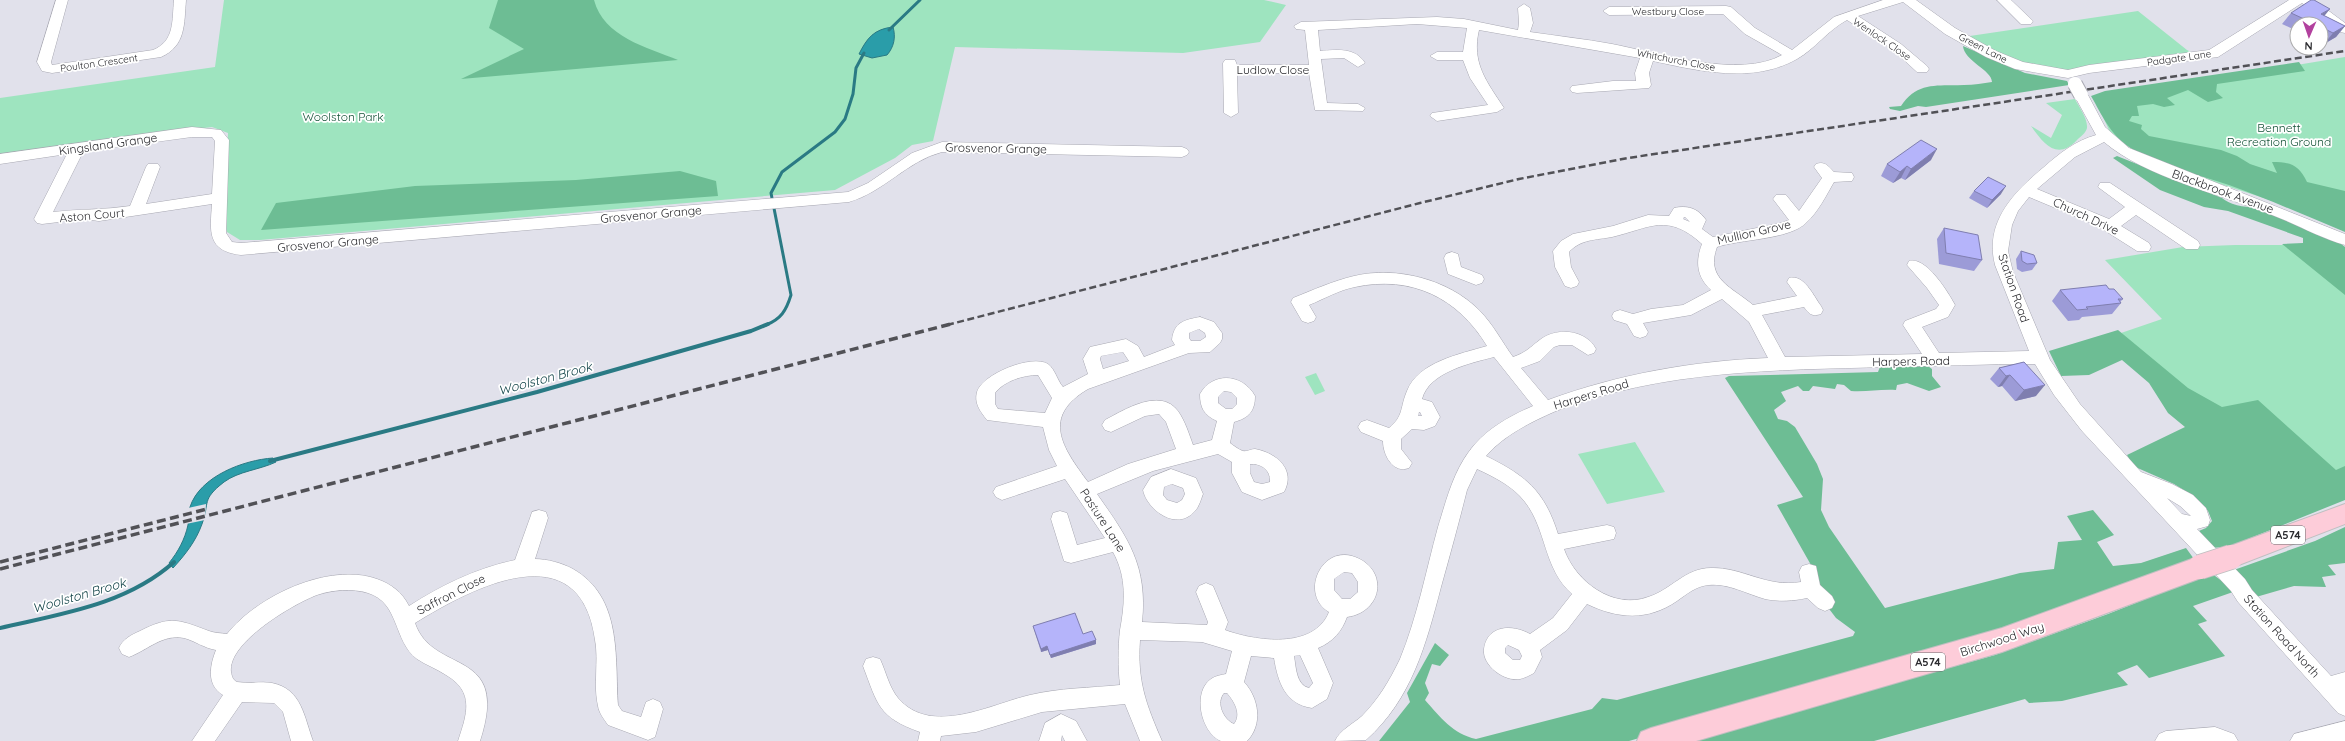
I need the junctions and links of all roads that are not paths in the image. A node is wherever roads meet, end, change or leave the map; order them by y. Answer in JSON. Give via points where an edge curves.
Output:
{"nodes":[{"id":1,"x":62,"y":0,"type":"edge"},
{"id":2,"x":180,"y":0,"type":"edge"},
{"id":3,"x":1844,"y":0,"type":"edge"},
{"id":4,"x":1898,"y":0,"type":"edge"},
{"id":5,"x":1908,"y":0,"type":"edge"},
{"id":6,"x":2003,"y":0,"type":"edge"},
{"id":7,"x":2298,"y":0,"type":"edge"},
{"id":8,"x":2305,"y":0,"type":"edge"},
{"id":9,"x":1522,"y":4,"type":"edge"},
{"id":10,"x":1724,"y":5,"type":"edge"},
{"id":11,"x":1510,"y":7,"type":"dead end"},
{"id":12,"x":1608,"y":10,"type":"dead end"},
{"id":13,"x":1854,"y":12,"type":"junction"},
{"id":14,"x":2026,"y":21,"type":"dead end"},
{"id":15,"x":1474,"y":25,"type":"junction"},
{"id":16,"x":1306,"y":26,"type":"joint"},
{"id":17,"x":2345,"y":29,"type":"edge"},
{"id":18,"x":1523,"y":35,"type":"junction"},
{"id":19,"x":1314,"y":54,"type":"junction"},
{"id":20,"x":1648,"y":55,"type":"junction"},
{"id":21,"x":1437,"y":56,"type":"dead end"},
{"id":22,"x":1468,"y":56,"type":"junction"},
{"id":23,"x":1793,"y":56,"type":"junction"},
{"id":24,"x":1358,"y":63,"type":"dead end"},
{"id":25,"x":1902,"y":64,"type":"dead end"},
{"id":26,"x":1316,"y":69,"type":"junction"},
{"id":27,"x":2075,"y":84,"type":"junction"},
{"id":28,"x":1577,"y":90,"type":"dead end"},
{"id":29,"x":1358,"y":108,"type":"dead end"},
{"id":30,"x":1231,"y":113,"type":"dead end"},
{"id":31,"x":1437,"y":115,"type":"dead end"},
{"id":32,"x":216,"y":133,"type":"joint"},
{"id":33,"x":2104,"y":137,"type":"junction"},
{"id":34,"x":77,"y":149,"type":"junction"},
{"id":35,"x":1182,"y":152,"type":"dead end"},
{"id":36,"x":0,"y":159,"type":"edge"},
{"id":37,"x":153,"y":167,"type":"dead end"},
{"id":38,"x":1847,"y":177,"type":"dead end"},
{"id":39,"x":2105,"y":187,"type":"dead end"},
{"id":40,"x":2027,"y":190,"type":"junction"},
{"id":41,"x":220,"y":198,"type":"junction"},
{"id":42,"x":1781,"y":199,"type":"dead end"},
{"id":43,"x":2136,"y":208,"type":"junction"},
{"id":44,"x":136,"y":210,"type":"junction"},
{"id":45,"x":1799,"y":221,"type":"junction"},
{"id":46,"x":2110,"y":226,"type":"junction"},
{"id":47,"x":2345,"y":240,"type":"edge"},
{"id":48,"x":1710,"y":243,"type":"junction"},
{"id":49,"x":2192,"y":245,"type":"dead end"},
{"id":50,"x":2143,"y":248,"type":"dead end"},
{"id":51,"x":1914,"y":265,"type":"dead end"},
{"id":52,"x":1476,"y":279,"type":"dead end"},
{"id":53,"x":1571,"y":282,"type":"dead end"},
{"id":54,"x":1795,"y":282,"type":"dead end"},
{"id":55,"x":1437,"y":289,"type":"junction"},
{"id":56,"x":1722,"y":291,"type":"junction"},
{"id":57,"x":1750,"y":312,"type":"junction"},
{"id":58,"x":1308,"y":317,"type":"dead end"},
{"id":59,"x":1631,"y":323,"type":"dead end"},
{"id":60,"x":1582,"y":339,"type":"dead end"},
{"id":61,"x":1188,"y":347,"type":"dead end"},
{"id":62,"x":1498,"y":350,"type":"junction"},
{"id":63,"x":2041,"y":358,"type":"junction"},
{"id":64,"x":1935,"y":360,"type":"junction"},
{"id":65,"x":1779,"y":364,"type":"junction"},
{"id":66,"x":1511,"y":365,"type":"junction"},
{"id":67,"x":1139,"y":366,"type":"junction"},
{"id":68,"x":1098,"y":378,"type":"junction"},
{"id":69,"x":1063,"y":397,"type":"junction"},
{"id":70,"x":1545,"y":408,"type":"junction"},
{"id":71,"x":1227,"y":417,"type":"dead end"},
{"id":72,"x":1052,"y":421,"type":"junction"},
{"id":73,"x":1111,"y":425,"type":"dead end"},
{"id":74,"x":1367,"y":427,"type":"dead end"},
{"id":75,"x":1392,"y":437,"type":"junction"},
{"id":76,"x":1220,"y":446,"type":"junction"},
{"id":77,"x":1180,"y":455,"type":"junction"},
{"id":78,"x":1242,"y":459,"type":"dead end"},
{"id":79,"x":1474,"y":459,"type":"junction"},
{"id":80,"x":1403,"y":463,"type":"dead end"},
{"id":81,"x":1069,"y":470,"type":"junction"},
{"id":82,"x":1171,"y":476,"type":"dead end"},
{"id":83,"x":2136,"y":478,"type":"junction"},
{"id":84,"x":1002,"y":492,"type":"dead end"},
{"id":85,"x":1085,"y":492,"type":"junction"},
{"id":86,"x":2345,"y":514,"type":"edge"},
{"id":87,"x":539,"y":518,"type":"dead end"},
{"id":88,"x":1060,"y":519,"type":"dead end"},
{"id":89,"x":2176,"y":521,"type":"junction"},
{"id":90,"x":1607,"y":533,"type":"dead end"},
{"id":91,"x":2197,"y":541,"type":"joint"},
{"id":92,"x":1118,"y":542,"type":"junction"},
{"id":93,"x":1553,"y":543,"type":"junction"},
{"id":94,"x":522,"y":568,"type":"junction"},
{"id":95,"x":1815,"y":588,"type":"dead end"},
{"id":96,"x":1206,"y":592,"type":"dead end"},
{"id":97,"x":1584,"y":594,"type":"junction"},
{"id":98,"x":1341,"y":608,"type":"dead end"},
{"id":99,"x":406,"y":618,"type":"junction"},
{"id":100,"x":1130,"y":631,"type":"junction"},
{"id":101,"x":1213,"y":635,"type":"junction"},
{"id":102,"x":136,"y":638,"type":"dead end"},
{"id":103,"x":230,"y":644,"type":"junction"},
{"id":104,"x":1306,"y":644,"type":"junction"},
{"id":105,"x":1244,"y":645,"type":"junction"},
{"id":106,"x":1529,"y":646,"type":"dead end"},
{"id":107,"x":1283,"y":648,"type":"junction"},
{"id":108,"x":873,"y":666,"type":"dead end"},
{"id":109,"x":2336,"y":684,"type":"edge"},
{"id":110,"x":1233,"y":685,"type":"dead end"},
{"id":111,"x":237,"y":692,"type":"junction"},
{"id":112,"x":1133,"y":694,"type":"junction"},
{"id":113,"x":1062,"y":701,"type":"junction"},
{"id":114,"x":2345,"y":706,"type":"edge"},
{"id":115,"x":653,"y":709,"type":"dead end"},
{"id":116,"x":2345,"y":731,"type":"edge"},
{"id":117,"x":1055,"y":733,"type":"edge"},
{"id":118,"x":930,"y":734,"type":"edge"},
{"id":119,"x":203,"y":741,"type":"edge"},
{"id":120,"x":302,"y":741,"type":"edge"},
{"id":121,"x":469,"y":741,"type":"edge"},
{"id":122,"x":1076,"y":741,"type":"edge"},
{"id":123,"x":1151,"y":741,"type":"edge"},
{"id":124,"x":1346,"y":741,"type":"edge"},
{"id":125,"x":1651,"y":741,"type":"edge"},
{"id":126,"x":2166,"y":741,"type":"edge"},
{"id":127,"x":2227,"y":741,"type":"edge"},
{"id":128,"x":2301,"y":741,"type":"edge"}],
"edges":[{"from":1,"to":2,"type":"street","name":"Poulton Crescent","via":[[44,62],[47,68],[52,69],[156,54],[166,50],[176,41]]},
{"from":3,"to":13,"type":"street"},
{"from":4,"to":13,"type":"street","name":"Whitchurch Close"},
{"from":5,"to":27,"type":"street","name":"Green Lane","via":[[1950,31],[1990,54]]},
{"from":6,"to":14,"type":"street"},
{"from":7,"to":27,"type":"street","name":"Padgate Lane","via":[[2213,54],[2089,69]]},
{"from":8,"to":17,"type":"street"},
{"from":9,"to":11,"type":"street"},
{"from":9,"to":18,"type":"street","via":[[1526,22]]},
{"from":10,"to":12,"type":"street","name":"Westbury Close"},
{"from":10,"to":23,"type":"street","name":"Westbury Close","via":[[1750,31]]},
{"from":13,"to":23,"type":"street","name":"Whitchurch Close","via":[[1826,28]]},
{"from":13,"to":25,"type":"street","name":"Wenlock Close","via":[[1877,36],[1901,50],[1919,66]]},
{"from":15,"to":16,"type":"street","name":"Whitchurch Close","via":[[1418,20],[1336,27]]},
{"from":15,"to":18,"type":"street","name":"Whitchurch Close"},
{"from":15,"to":22,"type":"street","via":[[1469,39]]},
{"from":16,"to":19,"type":"street","name":"Ludlow Close"},
{"from":18,"to":20,"type":"street","name":"Whitchurch Close"},
{"from":19,"to":24,"type":"street","name":"Ludlow Close","via":[[1346,54],[1356,58]]},
{"from":19,"to":26,"type":"street","name":"Ludlow Close"},
{"from":20,"to":23,"type":"street","name":"Whitchurch Close","via":[[1702,67],[1730,69],[1762,66]]},
{"from":20,"to":28,"type":"street","via":[[1642,73],[1645,89],[1613,85]]},
{"from":21,"to":22,"type":"street"},
{"from":22,"to":31,"type":"street","via":[[1476,76],[1500,113]]},
{"from":26,"to":29,"type":"street","name":"Ludlow Close","via":[[1314,107]]},
{"from":26,"to":30,"type":"street","name":"Ludlow Close","via":[[1230,66]]},
{"from":27,"to":33,"type":"street"},
{"from":32,"to":34,"type":"street","name":"Kingsland Grange","via":[[192,132]]},
{"from":32,"to":41,"type":"street","name":"Grosvenor Grange","via":[[222,140]]},
{"from":33,"to":40,"type":"street","name":"Station Road","via":[[2081,145]]},
{"from":33,"to":47,"type":"street","name":"Blackbrook Avenue","via":[[2138,158]]},
{"from":34,"to":36,"type":"street","name":"Kingsland Grange"},
{"from":34,"to":44,"type":"street","name":"Aston Court","via":[[42,219],[84,214],[99,216]]},
{"from":35,"to":41,"type":"street","name":"Grosvenor Grange","via":[[942,147],[918,154],[857,195],[241,250],[227,247],[220,239]]},
{"from":37,"to":44,"type":"street"},
{"from":38,"to":45,"type":"street","name":"Mullion Grove","via":[[1826,172]]},
{"from":39,"to":43,"type":"street"},
{"from":40,"to":46,"type":"street","name":"Church Drive"},
{"from":40,"to":63,"type":"street","name":"Station Road","via":[[2014,205],[2004,223],[2000,249],[2007,275]]},
{"from":41,"to":44,"type":"street","name":"Aston Court"},
{"from":42,"to":45,"type":"street"},
{"from":43,"to":46,"type":"street"},
{"from":43,"to":49,"type":"street"},
{"from":45,"to":48,"type":"street","name":"Mullion Grove","via":[[1779,229],[1723,238]]},
{"from":46,"to":50,"type":"street","name":"Church Drive"},
{"from":48,"to":53,"type":"street","via":[[1694,230],[1674,222],[1649,220],[1614,231],[1576,237],[1561,251],[1563,268]]},
{"from":48,"to":56,"type":"street","name":"Mullion Grove","via":[[1704,257],[1705,269]]},
{"from":51,"to":64,"type":"street","via":[[1933,284],[1947,305],[1942,313],[1911,325]]},
{"from":52,"to":55,"type":"street","via":[[1453,264]]},
{"from":54,"to":57,"type":"street","via":[[1811,305]]},
{"from":55,"to":58,"type":"street","via":[[1395,279],[1357,280],[1295,297]]},
{"from":55,"to":62,"type":"street","via":[[1470,311],[1484,327]]},
{"from":56,"to":57,"type":"street","name":"Mullion Grove"},
{"from":56,"to":59,"type":"street","via":[[1681,312],[1647,314]]},
{"from":57,"to":65,"type":"street","name":"Mullion Grove","via":[[1766,335]]},
{"from":60,"to":66,"type":"street","via":[[1559,339],[1548,343],[1534,356]]},
{"from":61,"to":67,"type":"street","via":[[1173,355]]},
{"from":62,"to":66,"type":"street"},
{"from":62,"to":75,"type":"street","via":[[1477,356],[1420,382],[1412,402],[1426,407],[1431,417],[1429,421],[1408,422]]},
{"from":63,"to":64,"type":"street","name":"Harpers Road"},
{"from":63,"to":83,"type":"street","name":"Station Road","via":[[2073,408]]},
{"from":64,"to":65,"type":"street","name":"Harpers Road"},
{"from":65,"to":70,"type":"street","name":"Harpers Road","via":[[1733,365],[1670,373],[1611,386]]},
{"from":66,"to":70,"type":"street"},
{"from":67,"to":68,"type":"street"},
{"from":67,"to":68,"type":"street","via":[[1132,350],[1126,345],[1119,344],[1092,354],[1091,361]]},
{"from":68,"to":69,"type":"street"},
{"from":69,"to":72,"type":"street","name":"Pasture Lane","via":[[1055,408]]},
{"from":69,"to":72,"type":"street","via":[[1053,388],[1047,373],[1041,368],[1004,377],[986,392],[986,406],[993,414]]},
{"from":70,"to":79,"type":"street","name":"Harpers Road","via":[[1503,430],[1484,446]]},
{"from":71,"to":76,"type":"street"},
{"from":72,"to":81,"type":"street","name":"Pasture Lane","via":[[1055,442]]},
{"from":73,"to":77,"type":"street","via":[[1143,409],[1164,410],[1171,416]]},
{"from":74,"to":75,"type":"street"},
{"from":75,"to":80,"type":"street","via":[[1392,451]]},
{"from":76,"to":77,"type":"street"},
{"from":76,"to":78,"type":"street"},
{"from":77,"to":82,"type":"street"},
{"from":77,"to":85,"type":"street","via":[[1133,468]]},
{"from":79,"to":93,"type":"street","via":[[1525,489],[1538,507]]},
{"from":79,"to":124,"type":"street","name":"Harpers Road","via":[[1458,490],[1407,668],[1378,714]]},
{"from":81,"to":84,"type":"street"},
{"from":81,"to":85,"type":"street","name":"Pasture Lane"},
{"from":83,"to":89,"type":"street","name":"Station Road"},
{"from":83,"to":89,"type":"street","name":"Station Road","via":[[2187,501],[2202,516],[2201,520],[2194,523]]},
{"from":85,"to":92,"type":"street","name":"Pasture Lane"},
{"from":86,"to":125,"type":"main road","name":"Birchwood Way","number":"A574","bridge":true,"via":[[2002,640]]},
{"from":87,"to":94,"type":"street"},
{"from":88,"to":92,"type":"street","via":[[1071,555]]},
{"from":89,"to":91,"type":"street","name":"Station Road"},
{"from":90,"to":93,"type":"street"},
{"from":91,"to":109,"type":"street","name":"Station Road North","via":[[2245,596]]},
{"from":92,"to":100,"type":"street","name":"Pasture Lane","via":[[1128,561],[1132,577],[1135,609]]},
{"from":93,"to":97,"type":"street","via":[[1568,578]]},
{"from":94,"to":99,"type":"street","name":"Saffron Close","via":[[484,576],[446,594]]},
{"from":94,"to":115,"type":"street","name":"Saffron Close","via":[[552,570],[565,575],[580,583],[589,595],[603,629],[608,707],[615,718],[648,730]]},
{"from":95,"to":97,"type":"street","via":[[1775,592],[1736,579],[1710,576],[1688,582],[1653,606],[1638,608],[1604,603]]},
{"from":96,"to":101,"type":"street","via":[[1218,622]]},
{"from":97,"to":106,"type":"street","via":[[1560,624]]},
{"from":98,"to":104,"type":"street","via":[[1330,631]]},
{"from":99,"to":103,"type":"street","via":[[398,603],[376,588],[354,582],[328,584],[287,600],[246,628]]},
{"from":99,"to":121,"type":"street","via":[[411,638],[419,650],[457,671],[474,687],[478,698],[477,712]]},
{"from":100,"to":101,"type":"street"},
{"from":100,"to":112,"type":"street","name":"Pasture Lane","via":[[1129,666]]},
{"from":101,"to":105,"type":"street"},
{"from":102,"to":103,"type":"street","via":[[165,630],[181,629],[206,640]]},
{"from":103,"to":111,"type":"street","via":[[220,664],[222,680]]},
{"from":104,"to":107,"type":"street"},
{"from":104,"to":107,"type":"street","via":[[1323,683],[1320,692],[1312,698],[1302,697],[1293,689]]},
{"from":105,"to":107,"type":"street"},
{"from":105,"to":110,"type":"street"},
{"from":108,"to":118,"type":"street","via":[[885,697],[894,709]]},
{"from":109,"to":114,"type":"street","name":"Station Road North"},
{"from":111,"to":119,"type":"street"},
{"from":111,"to":120,"type":"street","via":[[270,692],[280,695],[288,702]]},
{"from":112,"to":113,"type":"street"},
{"from":112,"to":123,"type":"street","name":"Pasture Lane"},
{"from":113,"to":117,"type":"street"},
{"from":113,"to":118,"type":"street","via":[[1028,705],[1004,715],[948,727]]},
{"from":116,"to":128,"type":"street"},
{"from":117,"to":122,"type":"street","via":[[1070,728]]},
{"from":126,"to":127,"type":"street","via":[[2215,737]]}]}
